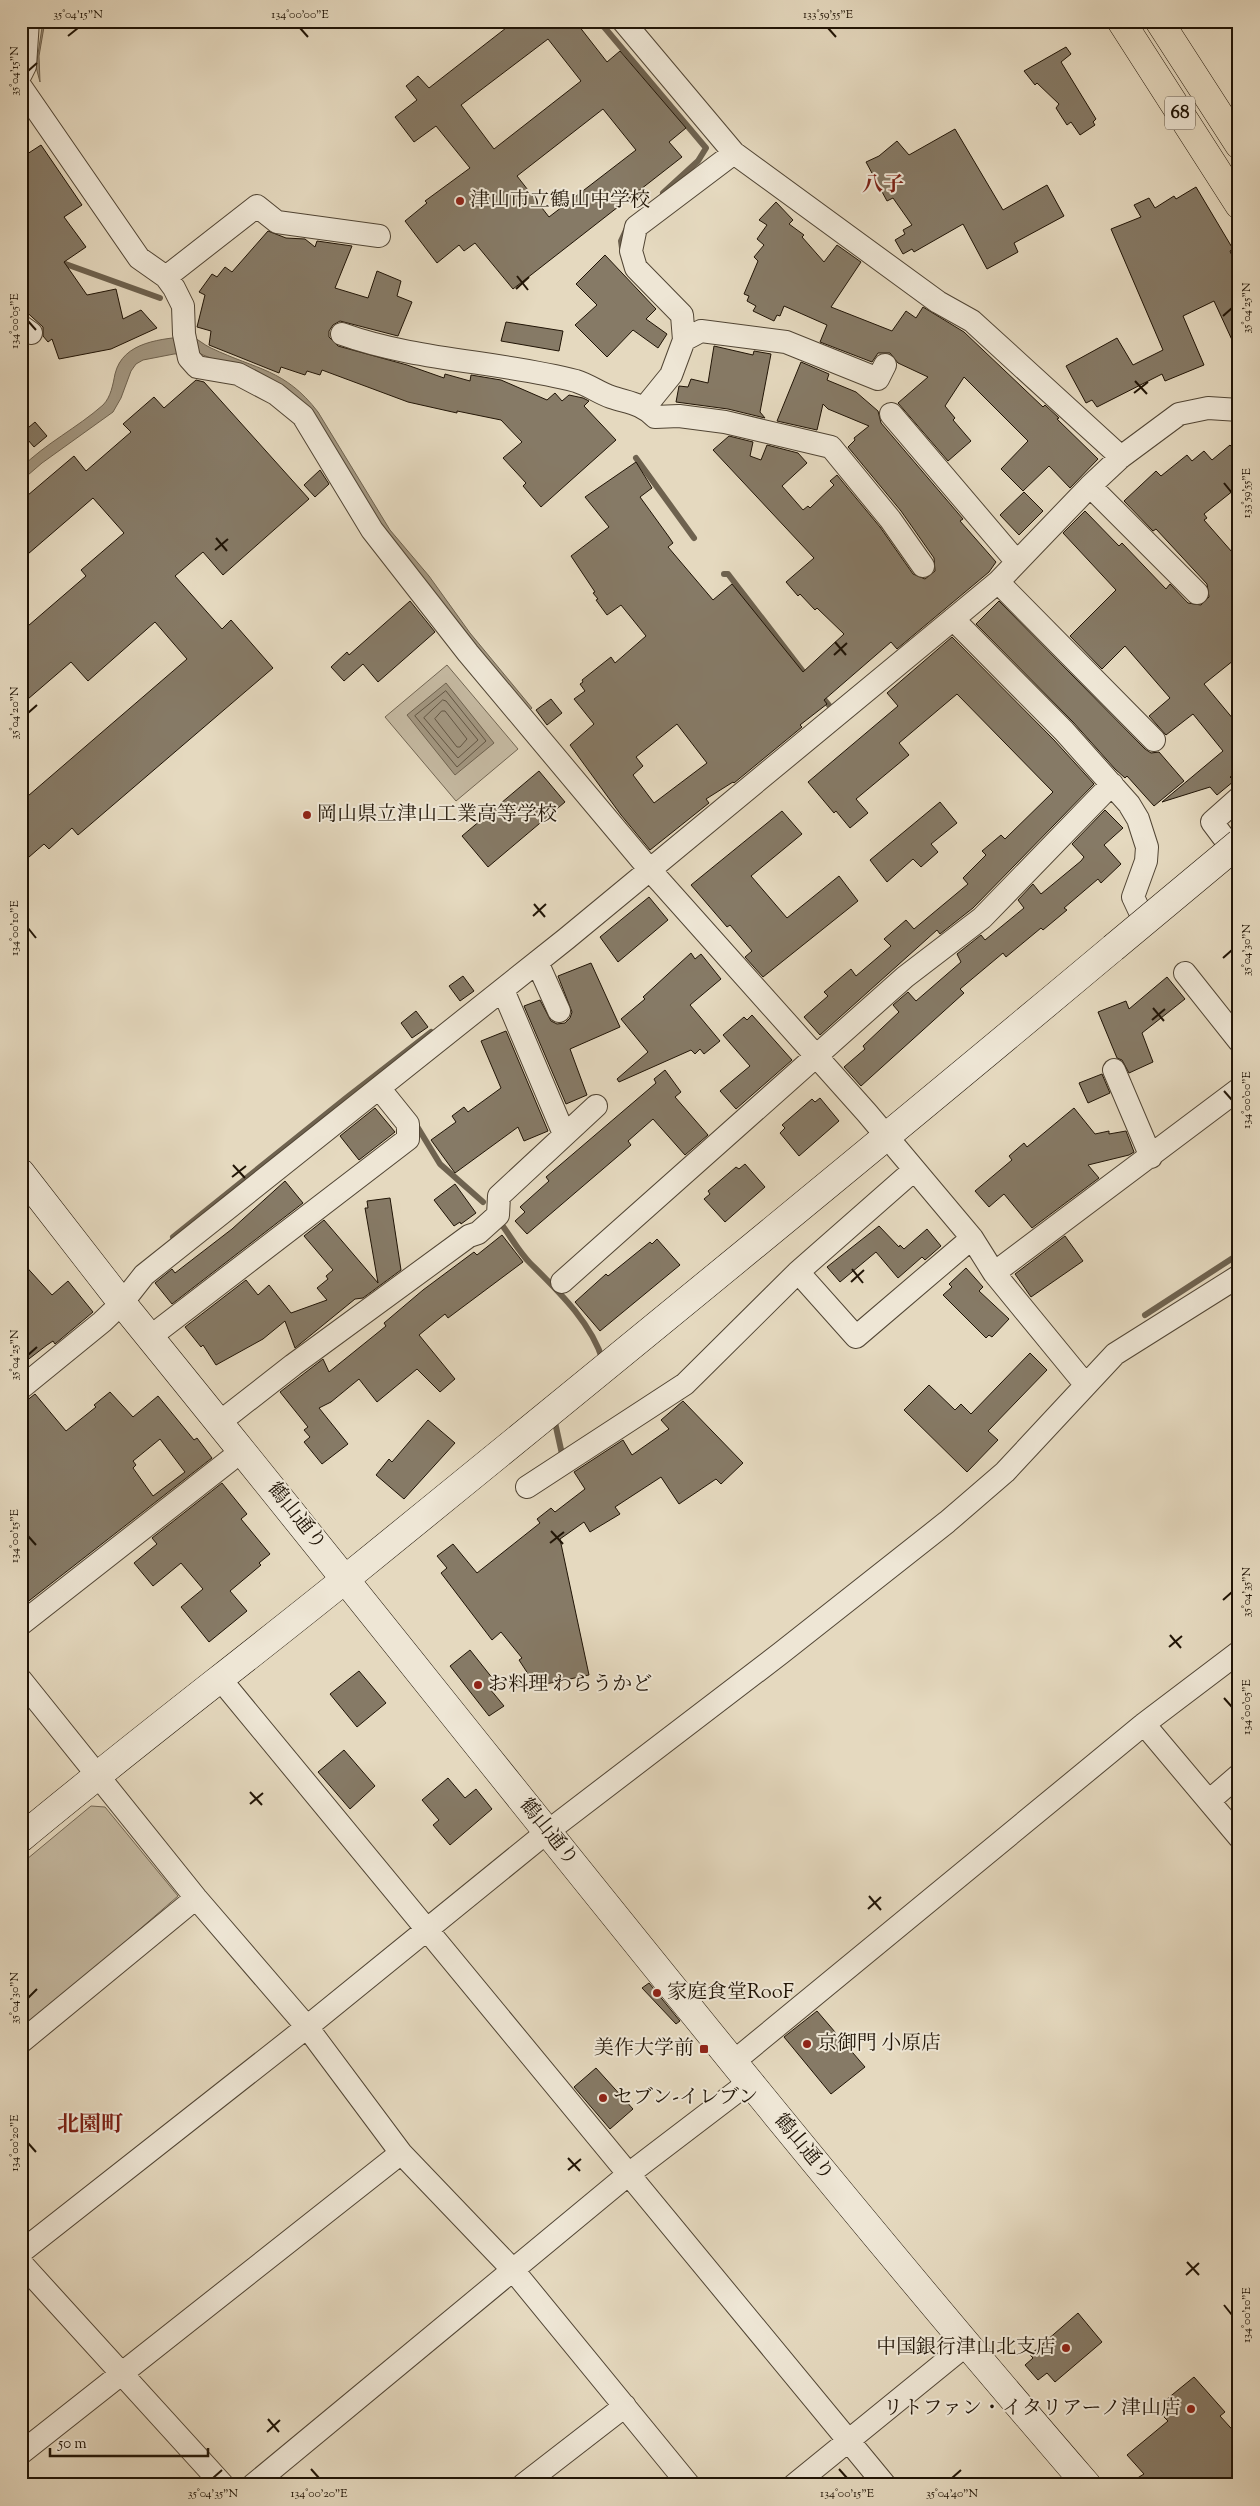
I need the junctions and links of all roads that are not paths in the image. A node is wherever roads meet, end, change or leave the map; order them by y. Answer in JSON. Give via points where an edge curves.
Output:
{"nodes":[{"id":1,"x":28,"y":21,"type":"edge"},
{"id":2,"x":623,"y":21,"type":"edge"},
{"id":3,"x":1121,"y":21,"type":"edge"},
{"id":4,"x":1159,"y":21,"type":"edge"},
{"id":5,"x":21,"y":74,"type":"edge"},
{"id":6,"x":21,"y":87,"type":"edge"},
{"id":7,"x":1239,"y":145,"type":"edge"},
{"id":8,"x":734,"y":153,"type":"junction"},
{"id":9,"x":1239,"y":205,"type":"edge"},
{"id":10,"x":379,"y":236,"type":"dead end"},
{"id":11,"x":166,"y":277,"type":"junction"},
{"id":12,"x":342,"y":334,"type":"dead end"},
{"id":13,"x":684,"y":340,"type":"junction"},
{"id":14,"x":885,"y":365,"type":"dead end"},
{"id":15,"x":645,"y":407,"type":"junction"},
{"id":16,"x":1239,"y":410,"type":"edge"},
{"id":17,"x":891,"y":414,"type":"dead end"},
{"id":18,"x":1121,"y":457,"type":"junction"},
{"id":19,"x":1090,"y":486,"type":"junction"},
{"id":20,"x":1017,"y":562,"type":"junction"},
{"id":21,"x":923,"y":566,"type":"dead end"},
{"id":22,"x":998,"y":582,"type":"junction"},
{"id":23,"x":1197,"y":593,"type":"dead end"},
{"id":24,"x":953,"y":618,"type":"junction"},
{"id":25,"x":1154,"y":740,"type":"dead end"},
{"id":26,"x":1112,"y":784,"type":"junction"},
{"id":27,"x":1239,"y":798,"type":"edge"},
{"id":28,"x":1239,"y":843,"type":"edge"},
{"id":29,"x":1239,"y":858,"type":"edge"},
{"id":30,"x":650,"y":870,"type":"junction"},
{"id":31,"x":1141,"y":914,"type":"dead end"},
{"id":32,"x":537,"y":962,"type":"junction"},
{"id":33,"x":1185,"y":973,"type":"dead end"},
{"id":34,"x":503,"y":990,"type":"junction"},
{"id":35,"x":559,"y":1010,"type":"dead end"},
{"id":36,"x":1236,"y":1030,"type":"edge"},
{"id":37,"x":816,"y":1056,"type":"junction"},
{"id":38,"x":1114,"y":1070,"type":"dead end"},
{"id":39,"x":379,"y":1088,"type":"junction"},
{"id":40,"x":1239,"y":1090,"type":"edge"},
{"id":41,"x":596,"y":1106,"type":"dead end"},
{"id":42,"x":564,"y":1134,"type":"junction"},
{"id":43,"x":886,"y":1137,"type":"junction"},
{"id":44,"x":1151,"y":1157,"type":"junction"},
{"id":45,"x":914,"y":1170,"type":"junction"},
{"id":46,"x":21,"y":1173,"type":"edge"},
{"id":47,"x":972,"y":1238,"type":"junction"},
{"id":48,"x":798,"y":1272,"type":"junction"},
{"id":49,"x":994,"y":1273,"type":"junction"},
{"id":50,"x":1239,"y":1276,"type":"edge"},
{"id":51,"x":562,"y":1282,"type":"dead end"},
{"id":52,"x":122,"y":1303,"type":"junction"},
{"id":53,"x":150,"y":1337,"type":"junction"},
{"id":54,"x":1085,"y":1384,"type":"junction"},
{"id":55,"x":21,"y":1388,"type":"edge"},
{"id":56,"x":220,"y":1422,"type":"junction"},
{"id":57,"x":243,"y":1450,"type":"junction"},
{"id":58,"x":527,"y":1487,"type":"dead end"},
{"id":59,"x":346,"y":1579,"type":"junction"},
{"id":60,"x":21,"y":1624,"type":"edge"},
{"id":61,"x":1239,"y":1652,"type":"edge"},
{"id":62,"x":21,"y":1680,"type":"edge"},
{"id":63,"x":220,"y":1680,"type":"junction"},
{"id":64,"x":1144,"y":1724,"type":"junction"},
{"id":65,"x":98,"y":1774,"type":"junction"},
{"id":66,"x":1239,"y":1776,"type":"edge"},
{"id":67,"x":1208,"y":1801,"type":"junction"},
{"id":68,"x":547,"y":1832,"type":"junction"},
{"id":69,"x":1239,"y":1837,"type":"edge"},
{"id":70,"x":21,"y":1838,"type":"edge"},
{"id":71,"x":196,"y":1898,"type":"junction"},
{"id":72,"x":428,"y":1929,"type":"junction"},
{"id":73,"x":307,"y":2027,"type":"junction"},
{"id":74,"x":21,"y":2042,"type":"edge"},
{"id":75,"x":740,"y":2073,"type":"junction"},
{"id":76,"x":401,"y":2153,"type":"junction"},
{"id":77,"x":630,"y":2173,"type":"junction"},
{"id":78,"x":21,"y":2252,"type":"edge"},
{"id":79,"x":21,"y":2263,"type":"edge"},
{"id":80,"x":513,"y":2270,"type":"junction"},
{"id":81,"x":966,"y":2345,"type":"junction"},
{"id":82,"x":122,"y":2374,"type":"junction"},
{"id":83,"x":625,"y":2406,"type":"junction"},
{"id":84,"x":848,"y":2440,"type":"junction"},
{"id":85,"x":21,"y":2453,"type":"edge"},
{"id":86,"x":223,"y":2485,"type":"edge"},
{"id":87,"x":253,"y":2485,"type":"edge"},
{"id":88,"x":523,"y":2485,"type":"edge"},
{"id":89,"x":688,"y":2485,"type":"edge"},
{"id":90,"x":794,"y":2485,"type":"edge"},
{"id":91,"x":885,"y":2485,"type":"edge"},
{"id":92,"x":1086,"y":2485,"type":"edge"}],
"edges":[{"from":1,"to":5,"type":"street","via":[[25,66]]},
{"from":2,"to":8,"type":"street"},
{"from":3,"to":9,"type":"main road","number":"68"},
{"from":4,"to":7,"type":"main road","number":"68"},
{"from":6,"to":11,"type":"street","via":[[139,258]]},
{"from":8,"to":13,"type":"street","via":[[636,227],[631,251],[636,268],[682,315]]},
{"from":8,"to":18,"type":"street","via":[[938,302],[972,321]]},
{"from":10,"to":11,"type":"street","via":[[277,222],[257,206]]},
{"from":11,"to":30,"type":"street","via":[[183,306],[189,358],[197,367],[238,374],[276,394],[303,416],[372,530],[468,653]]},
{"from":12,"to":15,"type":"street","via":[[374,346],[579,382],[610,397]]},
{"from":13,"to":14,"type":"street","via":[[701,331],[786,342],[878,379]]},
{"from":13,"to":15,"type":"street","via":[[671,375]]},
{"from":15,"to":21,"type":"street","via":[[655,417],[679,416],[725,422],[831,447],[890,519]]},
{"from":16,"to":18,"type":"street","via":[[1208,408],[1179,414]]},
{"from":17,"to":20,"type":"street"},
{"from":18,"to":19,"type":"street"},
{"from":19,"to":20,"type":"street"},
{"from":19,"to":23,"type":"street"},
{"from":20,"to":22,"type":"street"},
{"from":22,"to":24,"type":"street"},
{"from":22,"to":25,"type":"street"},
{"from":24,"to":26,"type":"street","via":[[1064,730]]},
{"from":24,"to":30,"type":"street"},
{"from":26,"to":31,"type":"street","via":[[1129,804],[1147,847],[1146,861],[1133,897]]},
{"from":26,"to":37,"type":"street","via":[[982,918],[905,977]]},
{"from":27,"to":29,"type":"street","via":[[1212,822]]},
{"from":28,"to":43,"type":"street","bridge":true},
{"from":30,"to":32,"type":"street"},
{"from":30,"to":37,"type":"street"},
{"from":32,"to":34,"type":"street"},
{"from":32,"to":35,"type":"street"},
{"from":33,"to":36,"type":"street"},
{"from":34,"to":39,"type":"street"},
{"from":34,"to":42,"type":"street"},
{"from":37,"to":43,"type":"street"},
{"from":37,"to":51,"type":"street"},
{"from":38,"to":44,"type":"street"},
{"from":39,"to":52,"type":"street","via":[[144,1275]]},
{"from":39,"to":53,"type":"street","via":[[408,1124],[408,1138]]},
{"from":40,"to":44,"type":"street"},
{"from":41,"to":42,"type":"street"},
{"from":42,"to":56,"type":"street","via":[[499,1196],[498,1215],[478,1234],[469,1236],[292,1365]]},
{"from":43,"to":45,"type":"street"},
{"from":43,"to":59,"type":"street"},
{"from":44,"to":49,"type":"street"},
{"from":45,"to":47,"type":"street"},
{"from":45,"to":48,"type":"street"},
{"from":46,"to":52,"type":"street","name":"鶴山通り"},
{"from":47,"to":48,"type":"street","via":[[856,1337]]},
{"from":47,"to":49,"type":"street"},
{"from":48,"to":58,"type":"street","via":[[685,1384]]},
{"from":49,"to":54,"type":"street"},
{"from":50,"to":54,"type":"street","via":[[1115,1354]]},
{"from":52,"to":53,"type":"street","name":"鶴山通り"},
{"from":52,"to":55,"type":"street"},
{"from":53,"to":56,"type":"street","name":"鶴山通り"},
{"from":54,"to":68,"type":"street","via":[[1005,1472],[947,1522]]},
{"from":56,"to":57,"type":"street","name":"鶴山通り"},
{"from":57,"to":59,"type":"street","name":"鶴山通り"},
{"from":57,"to":60,"type":"street"},
{"from":59,"to":63,"type":"street"},
{"from":59,"to":68,"type":"street","name":"鶴山通り"},
{"from":61,"to":64,"type":"street"},
{"from":62,"to":65,"type":"street"},
{"from":63,"to":65,"type":"street"},
{"from":63,"to":72,"type":"street"},
{"from":64,"to":67,"type":"street"},
{"from":64,"to":75,"type":"street"},
{"from":65,"to":70,"type":"street"},
{"from":65,"to":71,"type":"street"},
{"from":66,"to":67,"type":"street"},
{"from":67,"to":69,"type":"street"},
{"from":68,"to":72,"type":"street"},
{"from":68,"to":75,"type":"street","name":"鶴山通り"},
{"from":71,"to":73,"type":"street"},
{"from":71,"to":74,"type":"street"},
{"from":72,"to":73,"type":"street"},
{"from":72,"to":77,"type":"street"},
{"from":73,"to":76,"type":"street"},
{"from":73,"to":78,"type":"street"},
{"from":75,"to":77,"type":"street"},
{"from":75,"to":81,"type":"street","name":"鶴山通り"},
{"from":76,"to":80,"type":"street"},
{"from":76,"to":82,"type":"street"},
{"from":77,"to":80,"type":"street"},
{"from":77,"to":84,"type":"street"},
{"from":79,"to":82,"type":"street"},
{"from":80,"to":83,"type":"street"},
{"from":80,"to":87,"type":"street"},
{"from":81,"to":84,"type":"street"},
{"from":81,"to":92,"type":"street","name":"鶴山通り"},
{"from":82,"to":85,"type":"street"},
{"from":82,"to":86,"type":"street"},
{"from":83,"to":88,"type":"street"},
{"from":83,"to":89,"type":"street"},
{"from":84,"to":90,"type":"street"},
{"from":84,"to":91,"type":"street"}]}
